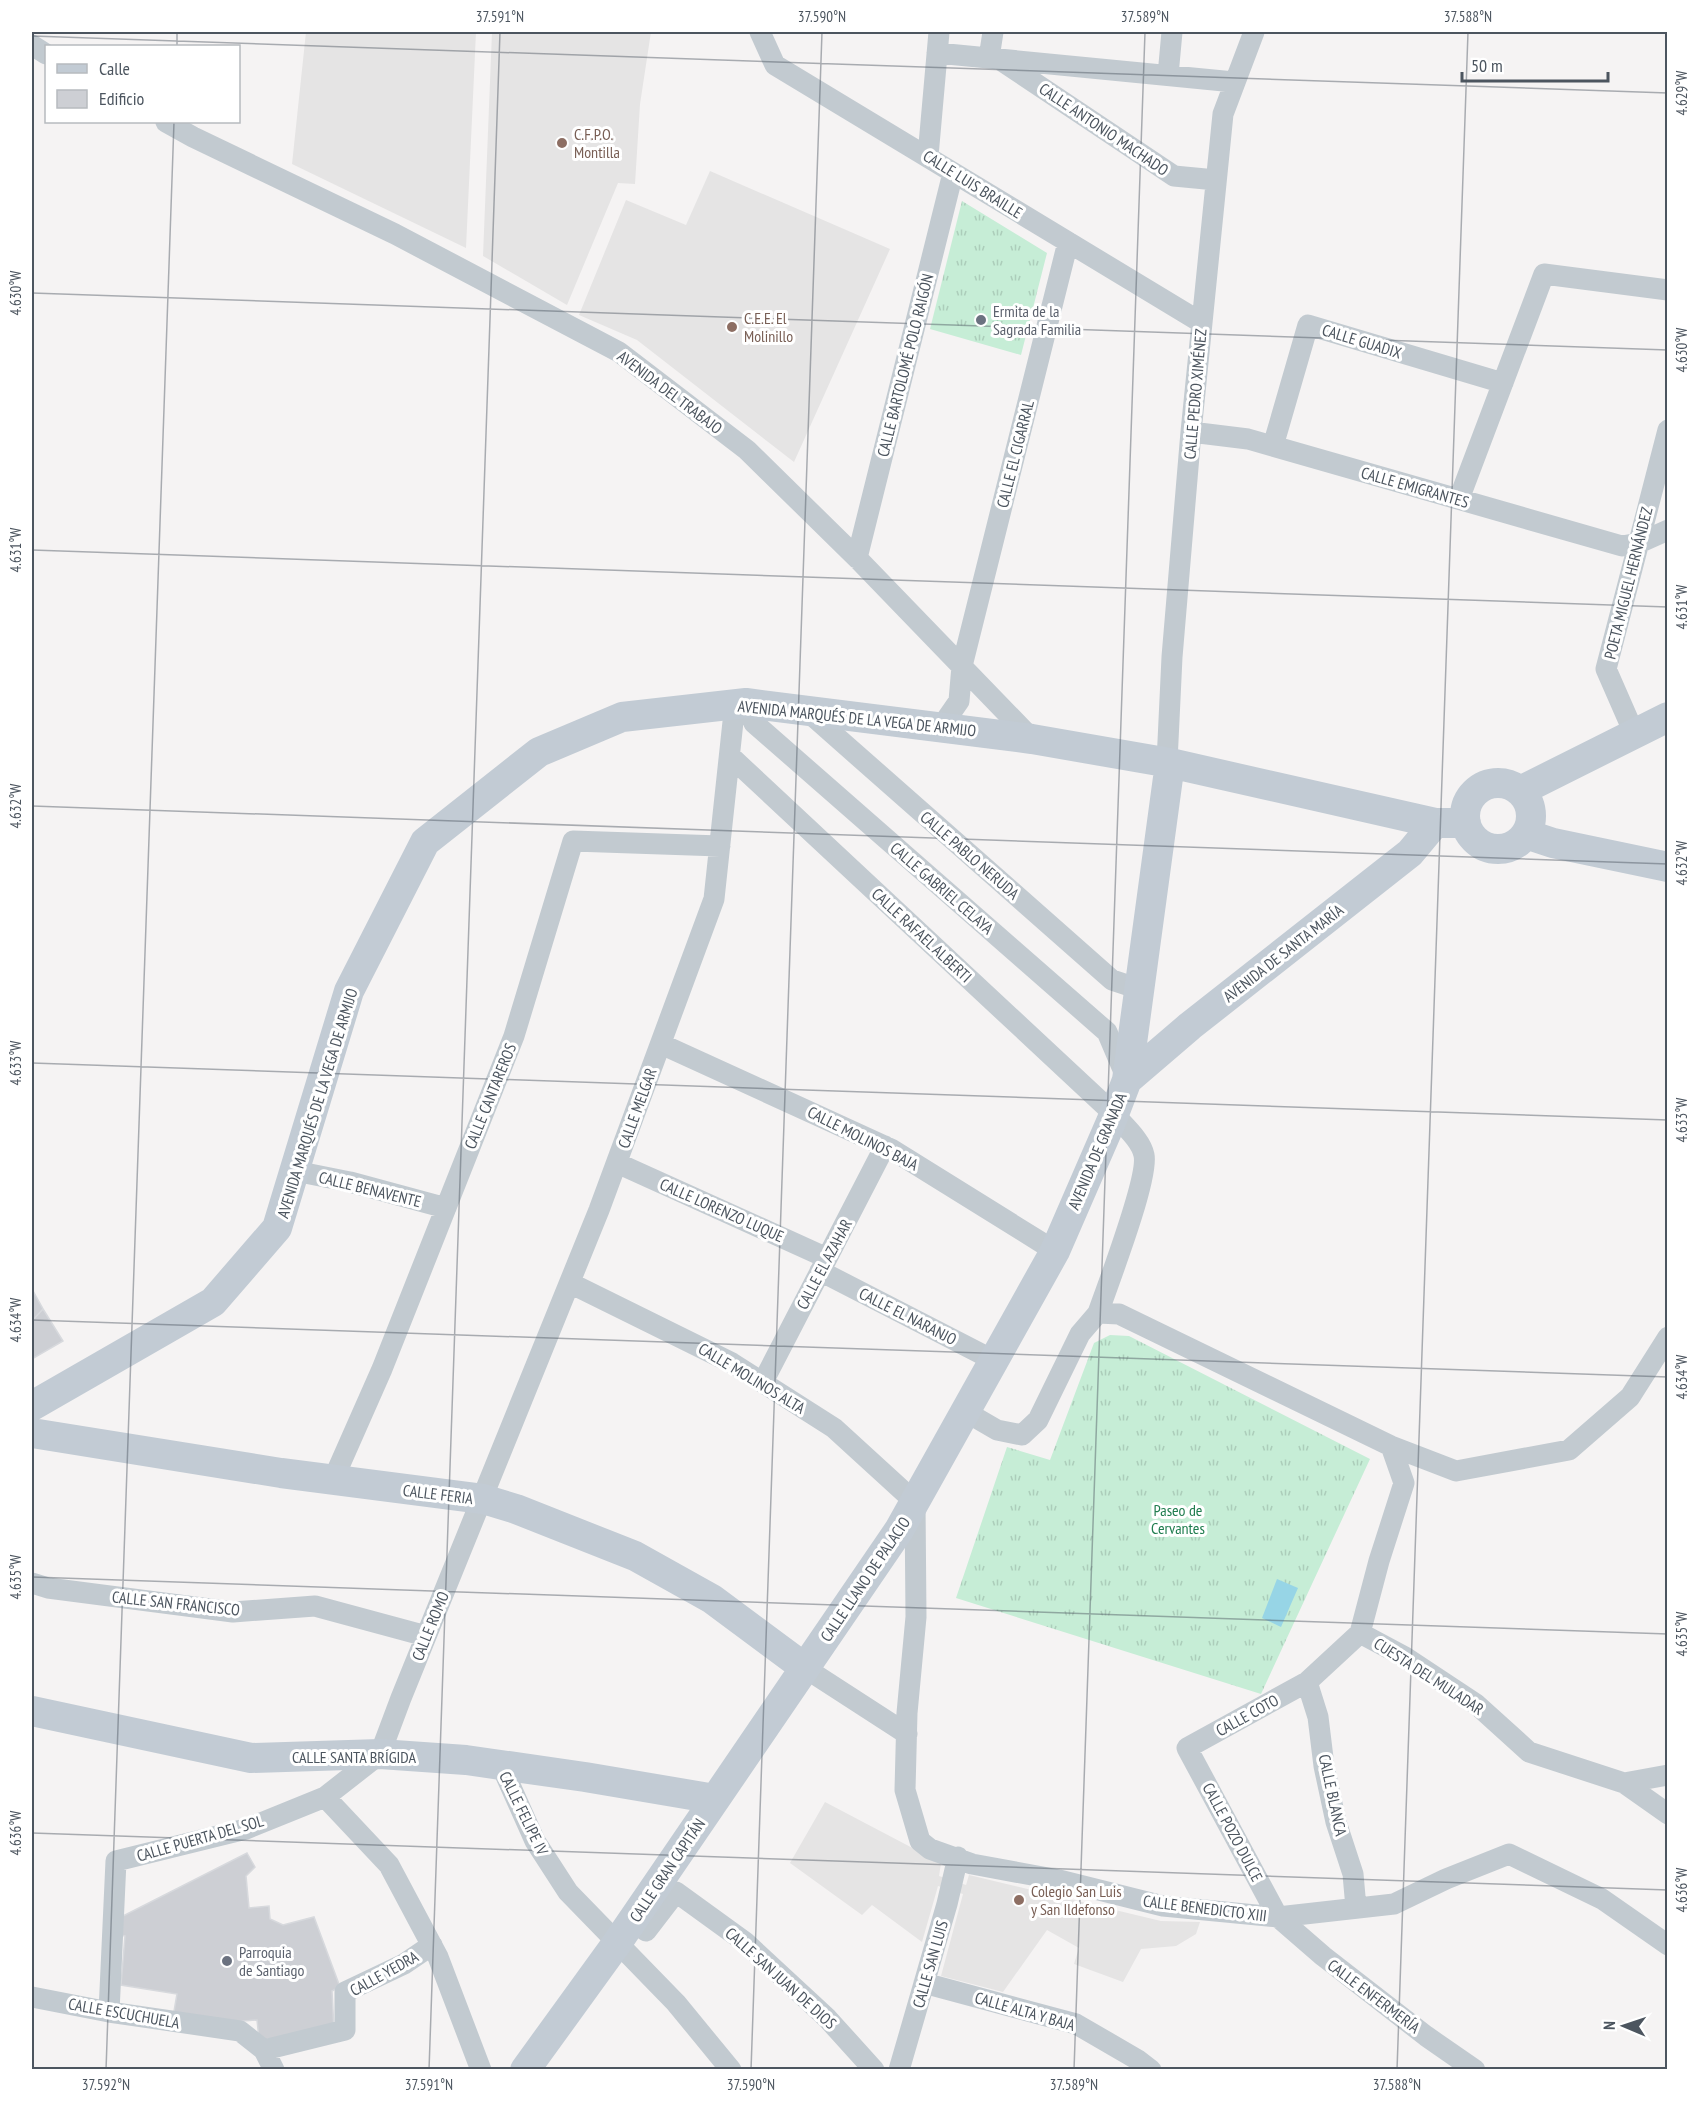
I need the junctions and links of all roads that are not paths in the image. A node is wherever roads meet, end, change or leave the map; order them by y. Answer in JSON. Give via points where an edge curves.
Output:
{"nodes":[{"id":1,"x":759,"y":32,"type":"edge"},
{"id":2,"x":939,"y":32,"type":"edge"},
{"id":3,"x":993,"y":32,"type":"edge"},
{"id":4,"x":1172,"y":32,"type":"edge"},
{"id":5,"x":1254,"y":32,"type":"edge"},
{"id":6,"x":32,"y":45,"type":"edge"},
{"id":7,"x":45,"y":53,"type":"edge"},
{"id":8,"x":938,"y":53,"type":"junction"},
{"id":9,"x":994,"y":58,"type":"junction"},
{"id":10,"x":1168,"y":75,"type":"junction"},
{"id":11,"x":1234,"y":82,"type":"junction"},
{"id":12,"x":168,"y":123,"type":"edge"},
{"id":13,"x":928,"y":156,"type":"junction"},
{"id":14,"x":953,"y":173,"type":"junction"},
{"id":15,"x":1216,"y":180,"type":"junction"},
{"id":16,"x":1068,"y":242,"type":"junction"},
{"id":17,"x":1668,"y":290,"type":"edge"},
{"id":18,"x":1202,"y":323,"type":"junction"},
{"id":19,"x":1503,"y":383,"type":"junction"},
{"id":20,"x":1668,"y":430,"type":"edge"},
{"id":21,"x":1191,"y":432,"type":"junction"},
{"id":22,"x":1272,"y":446,"type":"junction"},
{"id":23,"x":1459,"y":499,"type":"junction"},
{"id":24,"x":1668,"y":530,"type":"edge"},
{"id":25,"x":1639,"y":543,"type":"junction"},
{"id":26,"x":857,"y":558,"type":"junction"},
{"id":27,"x":962,"y":666,"type":"junction"},
{"id":28,"x":741,"y":703,"type":"junction"},
{"id":29,"x":807,"y":711,"type":"junction"},
{"id":30,"x":1668,"y":717,"type":"edge"},
{"id":31,"x":941,"y":727,"type":"junction"},
{"id":32,"x":1634,"y":734,"type":"junction"},
{"id":33,"x":1032,"y":739,"type":"junction"},
{"id":34,"x":730,"y":756,"type":"junction"},
{"id":35,"x":1169,"y":763,"type":"junction"},
{"id":36,"x":1520,"y":791,"type":"junction"},
{"id":37,"x":1435,"y":823,"type":"junction"},
{"id":38,"x":1466,"y":823,"type":"junction"},
{"id":39,"x":1526,"y":834,"type":"junction"},
{"id":40,"x":720,"y":846,"type":"junction"},
{"id":41,"x":1668,"y":867,"type":"edge"},
{"id":42,"x":1139,"y":989,"type":"junction"},
{"id":43,"x":661,"y":1044,"type":"junction"},
{"id":44,"x":1127,"y":1080,"type":"junction"},
{"id":45,"x":1114,"y":1114,"type":"junction"},
{"id":46,"x":885,"y":1146,"type":"junction"},
{"id":47,"x":617,"y":1163,"type":"junction"},
{"id":48,"x":295,"y":1171,"type":"junction"},
{"id":49,"x":446,"y":1208,"type":"junction"},
{"id":50,"x":1055,"y":1251,"type":"junction"},
{"id":51,"x":824,"y":1264,"type":"junction"},
{"id":52,"x":570,"y":1283,"type":"junction"},
{"id":53,"x":1098,"y":1313,"type":"junction"},
{"id":54,"x":1668,"y":1337,"type":"edge"},
{"id":55,"x":995,"y":1361,"type":"junction"},
{"id":56,"x":763,"y":1382,"type":"junction"},
{"id":57,"x":32,"y":1412,"type":"edge"},
{"id":58,"x":966,"y":1412,"type":"junction"},
{"id":59,"x":1391,"y":1446,"type":"junction"},
{"id":60,"x":333,"y":1480,"type":"junction"},
{"id":61,"x":483,"y":1499,"type":"junction"},
{"id":62,"x":915,"y":1502,"type":"junction"},
{"id":63,"x":32,"y":1583,"type":"edge"},
{"id":64,"x":1360,"y":1632,"type":"junction"},
{"id":65,"x":426,"y":1636,"type":"junction"},
{"id":66,"x":805,"y":1668,"type":"junction"},
{"id":67,"x":1307,"y":1682,"type":"junction"},
{"id":68,"x":32,"y":1711,"type":"edge"},
{"id":69,"x":907,"y":1734,"type":"junction"},
{"id":70,"x":1187,"y":1748,"type":"joint"},
{"id":71,"x":380,"y":1754,"type":"junction"},
{"id":72,"x":501,"y":1765,"type":"junction"},
{"id":73,"x":1668,"y":1775,"type":"edge"},
{"id":74,"x":1624,"y":1783,"type":"junction"},
{"id":75,"x":325,"y":1797,"type":"junction"},
{"id":76,"x":715,"y":1799,"type":"junction"},
{"id":77,"x":1668,"y":1814,"type":"edge"},
{"id":78,"x":958,"y":1857,"type":"junction"},
{"id":79,"x":1356,"y":1908,"type":"junction"},
{"id":80,"x":1278,"y":1917,"type":"junction"},
{"id":81,"x":625,"y":1932,"type":"junction"},
{"id":82,"x":432,"y":1945,"type":"junction"},
{"id":83,"x":1668,"y":1945,"type":"edge"},
{"id":84,"x":924,"y":1983,"type":"junction"},
{"id":85,"x":32,"y":1997,"type":"edge"},
{"id":86,"x":109,"y":2012,"type":"junction"},
{"id":87,"x":264,"y":2050,"type":"junction"},
{"id":88,"x":1447,"y":2061,"type":"edge"},
{"id":89,"x":274,"y":2070,"type":"edge"},
{"id":90,"x":481,"y":2070,"type":"edge"},
{"id":91,"x":525,"y":2070,"type":"edge"},
{"id":92,"x":731,"y":2070,"type":"edge"},
{"id":93,"x":874,"y":2070,"type":"edge"},
{"id":94,"x":899,"y":2070,"type":"edge"},
{"id":95,"x":1150,"y":2070,"type":"edge"},
{"id":96,"x":1475,"y":2070,"type":"edge"}],
"edges":[{"from":1,"to":13,"type":"street","name":"CALLE LUIS BRAILLE","via":[[775,65]]},
{"from":2,"to":8,"type":"street"},
{"from":3,"to":9,"type":"street"},
{"from":4,"to":10,"type":"street"},
{"from":5,"to":11,"type":"street","name":"CALLE PEDRO XIMÉNEZ"},
{"from":6,"to":7,"type":"street"},
{"from":8,"to":9,"type":"street","name":"CALLE ANTONIO MACHADO"},
{"from":8,"to":13,"type":"street"},
{"from":9,"to":10,"type":"street","name":"CALLE ANTONIO MACHADO"},
{"from":9,"to":15,"type":"street","name":"CALLE ANTONIO MACHADO","via":[[1174,176]]},
{"from":10,"to":11,"type":"street","name":"CALLE ANTONIO MACHADO"},
{"from":11,"to":15,"type":"street","name":"CALLE PEDRO XIMÉNEZ","via":[[1223,114]]},
{"from":12,"to":26,"type":"street","name":"AVENIDA DEL TRABAJO","via":[[395,234],[619,352],[747,450]]},
{"from":13,"to":14,"type":"street","name":"CALLE LUIS BRAILLE"},
{"from":14,"to":16,"type":"street","name":"CALLE LUIS BRAILLE"},
{"from":14,"to":26,"type":"street","name":"CALLE BARTOLOMÉ POLO RAIGÓN"},
{"from":15,"to":18,"type":"street","name":"CALLE PEDRO XIMÉNEZ"},
{"from":16,"to":18,"type":"street","name":"CALLE LUIS BRAILLE"},
{"from":16,"to":27,"type":"street","name":"CALLE EL CIGARRAL"},
{"from":17,"to":19,"type":"street","via":[[1544,274]]},
{"from":18,"to":21,"type":"street","name":"CALLE PEDRO XIMÉNEZ"},
{"from":19,"to":22,"type":"street","name":"CALLE GUADIX","via":[[1308,325]]},
{"from":19,"to":23,"type":"street"},
{"from":20,"to":25,"type":"street","name":"POETA MIGUEL HERNÁNDEZ"},
{"from":21,"to":22,"type":"street","name":"CALLE EMIGRANTES"},
{"from":21,"to":35,"type":"street","name":"CALLE PEDRO XIMÉNEZ","via":[[1172,657]]},
{"from":22,"to":23,"type":"street","name":"CALLE EMIGRANTES"},
{"from":23,"to":25,"type":"street","name":"CALLE EMIGRANTES","via":[[1622,546]]},
{"from":24,"to":25,"type":"street"},
{"from":25,"to":32,"type":"street","name":"POETA MIGUEL HERNÁNDEZ","via":[[1606,669]]},
{"from":26,"to":27,"type":"street","name":"AVENIDA DEL TRABAJO"},
{"from":27,"to":31,"type":"street","name":"CALLE EL CIGARRAL","via":[[959,701]]},
{"from":27,"to":33,"type":"street","name":"AVENIDA DEL TRABAJO"},
{"from":28,"to":29,"type":"street","name":"AVENIDA MARQUÉS DE LA VEGA DE ARMIJO"},
{"from":28,"to":34,"type":"street","name":"CALLE MELGAR"},
{"from":28,"to":44,"type":"street","name":"CALLE GABRIEL CELAYA","via":[[754,723],[1107,1032]]},
{"from":28,"to":48,"type":"street","name":"AVENIDA MARQUÉS DE LA VEGA DE ARMIJO","via":[[622,717],[539,752],[425,842],[350,991]]},
{"from":29,"to":31,"type":"street","name":"AVENIDA MARQUÉS DE LA VEGA DE ARMIJO"},
{"from":29,"to":42,"type":"street","name":"CALLE PABLO NERUDA","via":[[1112,980]]},
{"from":30,"to":32,"type":"street"},
{"from":31,"to":33,"type":"street","name":"AVENIDA MARQUÉS DE LA VEGA DE ARMIJO"},
{"from":32,"to":36,"type":"street"},
{"from":33,"to":35,"type":"street","name":"AVENIDA MARQUÉS DE LA VEGA DE ARMIJO"},
{"from":34,"to":40,"type":"street","name":"CALLE MELGAR"},
{"from":34,"to":45,"type":"street","name":"CALLE RAFAEL ALBERTI"},
{"from":35,"to":37,"type":"street","name":"AVENIDA MARQUÉS DE LA VEGA DE ARMIJO"},
{"from":35,"to":42,"type":"street","name":"AVENIDA DE GRANADA"},
{"from":36,"to":38,"type":"street","via":[[1506,783],[1491,783],[1477,789],[1467,802]]},
{"from":36,"to":39,"type":"street","via":[[1529,803],[1531,819]]},
{"from":37,"to":38,"type":"street","name":"AVENIDA MARQUÉS DE LA VEGA DE ARMIJO"},
{"from":37,"to":44,"type":"street","name":"AVENIDA DE SANTA MARÍA","via":[[1410,853]]},
{"from":38,"to":39,"type":"street","via":[[1475,840],[1487,848],[1515,845]]},
{"from":39,"to":41,"type":"street"},
{"from":40,"to":43,"type":"street","name":"CALLE MELGAR","via":[[714,899]]},
{"from":40,"to":49,"type":"street","name":"CALLE CANTAREROS","via":[[573,842],[514,1036]]},
{"from":42,"to":44,"type":"street","name":"AVENIDA DE GRANADA"},
{"from":43,"to":46,"type":"street","name":"CALLE MOLINOS BAJA"},
{"from":43,"to":47,"type":"street","name":"CALLE MELGAR"},
{"from":44,"to":45,"type":"street","name":"AVENIDA DE GRANADA"},
{"from":45,"to":50,"type":"street","name":"AVENIDA DE GRANADA"},
{"from":45,"to":53,"type":"street","name":"CALLE RAFAEL ALBERTI","via":[[1140,1146],[1144,1165]]},
{"from":46,"to":50,"type":"street","name":"CALLE MOLINOS BAJA"},
{"from":46,"to":51,"type":"street","name":"CALLE EL AZAHAR"},
{"from":47,"to":51,"type":"street","name":"CALLE LORENZO LUQUE"},
{"from":47,"to":52,"type":"street","name":"CALLE MELGAR"},
{"from":48,"to":49,"type":"street","name":"CALLE BENAVENTE"},
{"from":48,"to":57,"type":"street","name":"AVENIDA MARQUÉS DE LA VEGA DE ARMIJO","via":[[277,1228],[213,1302]]},
{"from":49,"to":60,"type":"street","name":"CALLE CANTAREROS"},
{"from":50,"to":55,"type":"street","name":"AVENIDA DE GRANADA"},
{"from":51,"to":55,"type":"street","name":"CALLE EL NARANJO"},
{"from":51,"to":56,"type":"street","name":"CALLE EL AZAHAR"},
{"from":52,"to":56,"type":"street","name":"CALLE MOLINOS ALTA"},
{"from":52,"to":61,"type":"street","name":"CALLE MELGAR"},
{"from":53,"to":58,"type":"street","via":[[1080,1334],[1038,1420],[1022,1435],[998,1430]]},
{"from":53,"to":59,"type":"street","via":[[1119,1314]]},
{"from":54,"to":59,"type":"street","via":[[1630,1397],[1569,1450],[1456,1471]]},
{"from":55,"to":58,"type":"street","name":"AVENIDA DE GRANADA"},
{"from":56,"to":62,"type":"street","name":"CALLE MOLINOS ALTA","via":[[834,1428]]},
{"from":57,"to":60,"type":"street","name":"CALLE FERIA"},
{"from":58,"to":62,"type":"street","name":"AVENIDA DE GRANADA"},
{"from":59,"to":64,"type":"street","via":[[1404,1483]]},
{"from":60,"to":61,"type":"street","name":"CALLE FERIA"},
{"from":61,"to":65,"type":"street","name":"CALLE ROMO"},
{"from":61,"to":66,"type":"street","name":"CALLE FERIA","via":[[635,1556],[712,1599]]},
{"from":62,"to":66,"type":"street","name":"CALLE LLANO DE PALACIO"},
{"from":62,"to":69,"type":"street","name":"CALLE LLANO DE PALACIO","via":[[916,1617]]},
{"from":63,"to":65,"type":"street","name":"CALLE SAN FRANCISCO","via":[[233,1612],[315,1606]]},
{"from":64,"to":67,"type":"street"},
{"from":64,"to":74,"type":"street","name":"CUESTA DEL MULADAR","via":[[1476,1704],[1529,1752]]},
{"from":65,"to":71,"type":"street","name":"CALLE ROMO"},
{"from":66,"to":69,"type":"street"},
{"from":66,"to":76,"type":"street","name":"CALLE GRAN CAPITÁN"},
{"from":67,"to":70,"type":"street","name":"CALLE COTO"},
{"from":67,"to":79,"type":"street","name":"CALLE BLANCA","via":[[1318,1716],[1336,1822],[1353,1874]]},
{"from":68,"to":71,"type":"street","name":"CALLE SANTA BRÍGIDA","via":[[251,1758]]},
{"from":69,"to":78,"type":"street","name":"CALLE LLANO DE PALACIO","via":[[905,1790],[920,1841],[930,1849]]},
{"from":70,"to":80,"type":"street","name":"CALLE POZO DULCE"},
{"from":71,"to":72,"type":"street","name":"CALLE SANTA BRÍGIDA"},
{"from":71,"to":75,"type":"street","name":"CALLE PUERTA DEL SOL"},
{"from":72,"to":76,"type":"street","name":"CALLE SANTA BRÍGIDA"},
{"from":72,"to":81,"type":"street","name":"CALLE FELIPE IV","via":[[535,1841],[562,1884]]},
{"from":73,"to":74,"type":"street"},
{"from":74,"to":77,"type":"street"},
{"from":75,"to":82,"type":"street","via":[[389,1865]]},
{"from":75,"to":86,"type":"street","name":"CALLE PUERTA DEL SOL","via":[[246,1829],[117,1862]]},
{"from":76,"to":81,"type":"street","name":"CALLE GRAN CAPITÁN"},
{"from":78,"to":80,"type":"street","name":"CALLE BENEDICTO XIII","via":[[972,1864],[1163,1906]]},
{"from":78,"to":84,"type":"street","name":"CALLE SAN LUIS"},
{"from":79,"to":80,"type":"street","name":"CALLE BENEDICTO XIII"},
{"from":79,"to":83,"type":"street","name":"CALLE BENEDICTO XIII","via":[[1394,1904],[1509,1854],[1602,1899]]},
{"from":80,"to":88,"type":"street","name":"CALLE ENFERMERÍA"},
{"from":81,"to":91,"type":"street","name":"CALLE GRAN CAPITÁN"},
{"from":81,"to":92,"type":"street","name":"CALLE FELIPE IV"},
{"from":81,"to":93,"type":"street","name":"CALLE SAN JUAN DE DIOS","via":[[646,1931],[676,1892],[745,1942],[827,2018]]},
{"from":82,"to":87,"type":"street","name":"CALLE YEDRA","via":[[404,1964],[345,1992],[345,2030]]},
{"from":82,"to":90,"type":"street"},
{"from":84,"to":94,"type":"street","name":"CALLE SAN LUIS"},
{"from":84,"to":95,"type":"street","name":"CALLE ALTA Y BAJA","via":[[1076,2024]]},
{"from":85,"to":86,"type":"street","name":"CALLE ESCUCHUELA"},
{"from":86,"to":87,"type":"street","name":"CALLE ESCUCHUELA","via":[[240,2031]]},
{"from":87,"to":89,"type":"street"},
{"from":88,"to":96,"type":"street","name":"CALLE ENFERMERÍA"}]}
